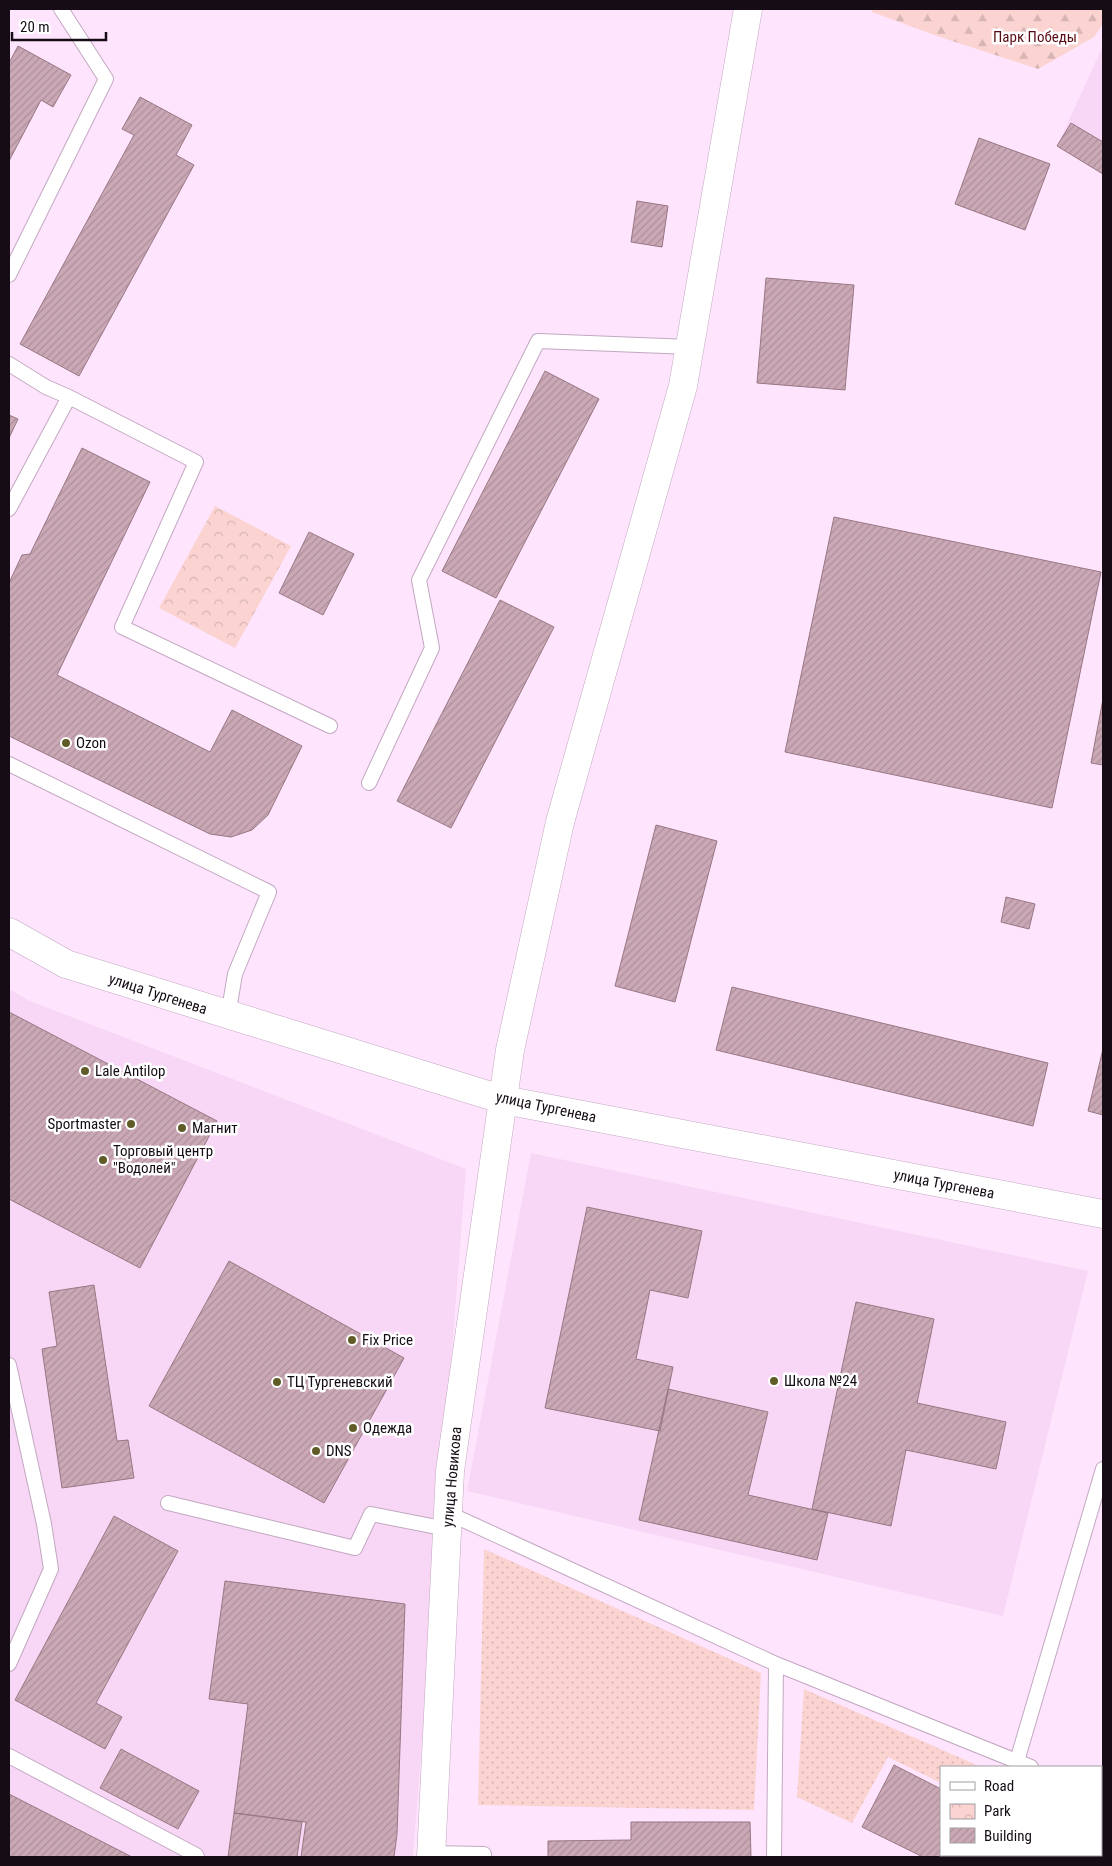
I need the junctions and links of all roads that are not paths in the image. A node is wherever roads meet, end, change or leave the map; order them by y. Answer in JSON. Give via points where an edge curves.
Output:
{"nodes":[{"id":1,"x":61,"y":9,"type":"edge"},
{"id":2,"x":748,"y":9,"type":"edge"},
{"id":3,"x":9,"y":275,"type":"edge"},
{"id":4,"x":690,"y":347,"type":"junction"},
{"id":5,"x":9,"y":364,"type":"edge"},
{"id":6,"x":69,"y":397,"type":"junction"},
{"id":7,"x":9,"y":509,"type":"edge"},
{"id":8,"x":330,"y":726,"type":"dead end"},
{"id":9,"x":9,"y":764,"type":"edge"},
{"id":10,"x":369,"y":783,"type":"dead end"},
{"id":11,"x":9,"y":932,"type":"edge"},
{"id":12,"x":228,"y":1016,"type":"junction"},
{"id":13,"x":504,"y":1100,"type":"junction"},
{"id":14,"x":1103,"y":1214,"type":"edge"},
{"id":15,"x":9,"y":1365,"type":"edge"},
{"id":16,"x":1103,"y":1469,"type":"edge"},
{"id":17,"x":168,"y":1503,"type":"dead end"},
{"id":18,"x":448,"y":1521,"type":"junction"},
{"id":19,"x":9,"y":1664,"type":"edge"},
{"id":20,"x":776,"y":1664,"type":"junction"},
{"id":21,"x":9,"y":1756,"type":"edge"},
{"id":22,"x":1017,"y":1761,"type":"junction"},
{"id":23,"x":1029,"y":1766,"type":"edge"},
{"id":24,"x":431,"y":1855,"type":"edge"},
{"id":25,"x":777,"y":1855,"type":"edge"},
{"id":26,"x":197,"y":1857,"type":"edge"},
{"id":27,"x":484,"y":1857,"type":"edge"}],
"edges":[{"from":1,"to":3,"type":"lane","via":[[106,79]]},
{"from":2,"to":4,"type":"street","name":"улица Новикова"},
{"from":4,"to":10,"type":"lane","via":[[538,340],[419,580],[432,648]]},
{"from":4,"to":13,"type":"street","name":"улица Новикова","via":[[683,386],[560,822],[510,1050]]},
{"from":5,"to":6,"type":"lane"},
{"from":6,"to":7,"type":"lane"},
{"from":6,"to":8,"type":"lane","via":[[196,462],[122,627]]},
{"from":9,"to":12,"type":"lane","via":[[269,892],[235,974]]},
{"from":11,"to":12,"type":"street","name":"улица Тургенева","via":[[66,964]]},
{"from":12,"to":13,"type":"street","name":"улица Тургенева"},
{"from":13,"to":14,"type":"street","name":"улица Тургенева"},
{"from":13,"to":18,"type":"street","name":"улица Новикова","via":[[450,1471]]},
{"from":15,"to":19,"type":"lane","via":[[51,1569]]},
{"from":16,"to":22,"type":"lane"},
{"from":17,"to":18,"type":"lane","via":[[355,1548],[371,1514]]},
{"from":18,"to":20,"type":"lane"},
{"from":18,"to":24,"type":"street","name":"улица Новикова"},
{"from":20,"to":22,"type":"lane"},
{"from":20,"to":25,"type":"lane"},
{"from":21,"to":26,"type":"lane"},
{"from":22,"to":23,"type":"lane"},
{"from":24,"to":27,"type":"lane","via":[[484,1854]]}]}
